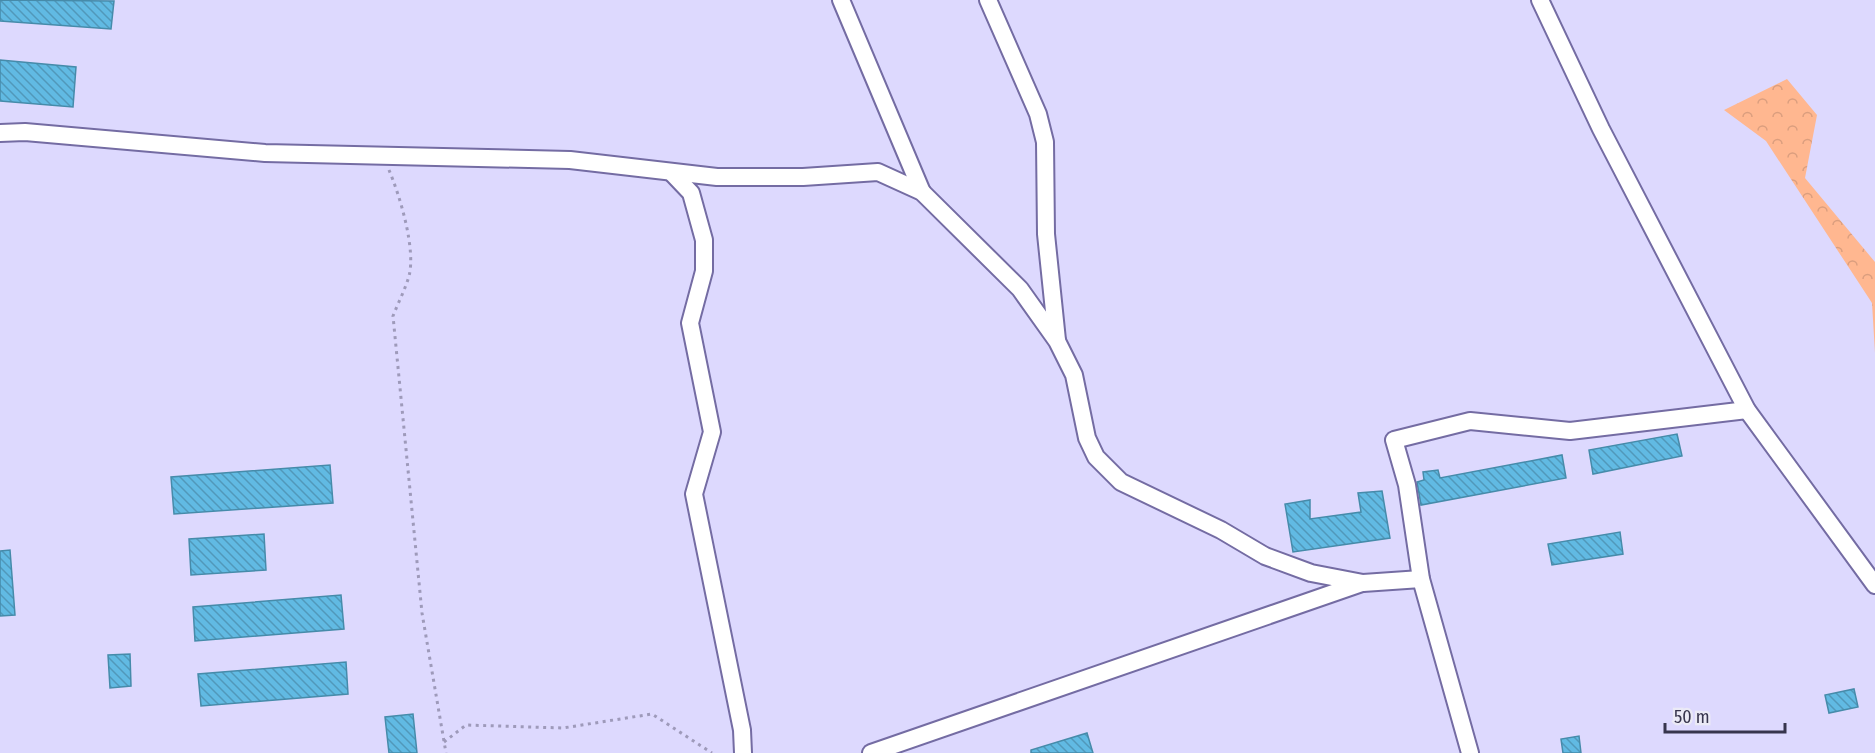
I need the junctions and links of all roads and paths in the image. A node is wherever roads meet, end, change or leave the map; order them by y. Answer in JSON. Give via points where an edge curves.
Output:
{"nodes":[{"id":1,"x":841,"y":0,"type":"edge"},
{"id":2,"x":988,"y":0,"type":"edge"},
{"id":3,"x":1540,"y":0,"type":"edge"},
{"id":4,"x":0,"y":133,"type":"edge"},
{"id":5,"x":380,"y":153,"type":"junction"},
{"id":6,"x":671,"y":172,"type":"junction"},
{"id":7,"x":922,"y":192,"type":"junction"},
{"id":8,"x":1057,"y":341,"type":"junction"},
{"id":9,"x":1747,"y":410,"type":"junction"},
{"id":10,"x":1421,"y":579,"type":"junction"},
{"id":11,"x":1363,"y":583,"type":"junction"},
{"id":12,"x":1875,"y":585,"type":"edge"},
{"id":13,"x":444,"y":742,"type":"junction"},
{"id":14,"x":446,"y":753,"type":"edge"},
{"id":15,"x":712,"y":753,"type":"edge"},
{"id":16,"x":743,"y":753,"type":"edge"},
{"id":17,"x":871,"y":753,"type":"edge"},
{"id":18,"x":1470,"y":753,"type":"edge"}],
"edges":[{"from":1,"to":7,"type":"street"},
{"from":2,"to":8,"type":"street","via":[[1038,114],[1045,142],[1046,234]]},
{"from":3,"to":9,"type":"street","via":[[1601,129]]},
{"from":4,"to":5,"type":"street","via":[[265,153]]},
{"from":5,"to":6,"type":"street","via":[[570,160]]},
{"from":5,"to":13,"type":"path","via":[[397,189],[408,231],[410,274],[393,316],[422,613]]},
{"from":6,"to":7,"type":"street","via":[[717,177],[803,177],[878,172]]},
{"from":6,"to":16,"type":"street","via":[[691,193],[704,240],[704,271],[690,322],[712,432],[694,494],[742,730]]},
{"from":7,"to":8,"type":"street","via":[[1020,289]]},
{"from":8,"to":11,"type":"street","via":[[1074,375],[1087,438],[1096,457],[1121,482],[1266,556],[1311,573]]},
{"from":9,"to":10,"type":"street","via":[[1570,431],[1470,421],[1394,440],[1407,485]]},
{"from":9,"to":12,"type":"street"},
{"from":10,"to":11,"type":"street"},
{"from":10,"to":18,"type":"street"},
{"from":11,"to":17,"type":"street"},
{"from":13,"to":14,"type":"path"},
{"from":13,"to":15,"type":"path","via":[[466,725],[563,728],[652,714]]}]}
